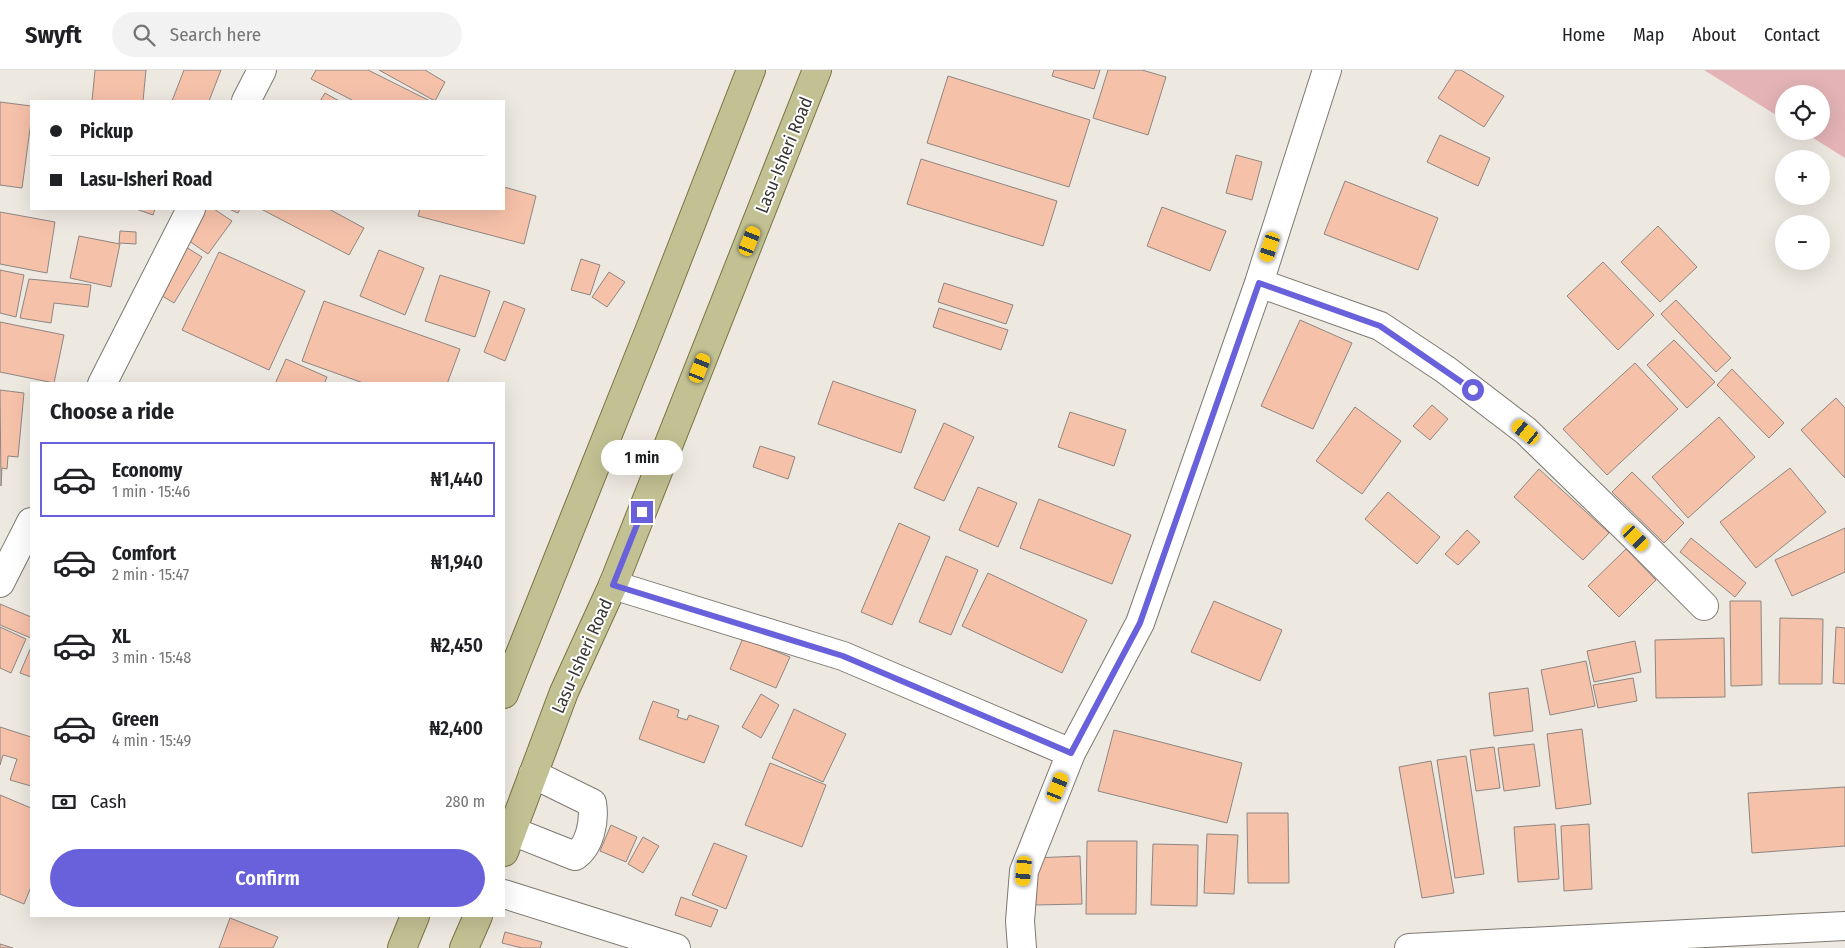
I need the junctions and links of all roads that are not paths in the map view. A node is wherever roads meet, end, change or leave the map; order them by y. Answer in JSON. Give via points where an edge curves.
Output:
{"nodes":[{"id":1,"x":262,"y":70,"type":"edge"},
{"id":2,"x":751,"y":70,"type":"edge"},
{"id":3,"x":817,"y":70,"type":"edge"},
{"id":4,"x":1327,"y":70,"type":"edge"},
{"id":5,"x":247,"y":100,"type":"edge"},
{"id":6,"x":190,"y":210,"type":"edge"},
{"id":7,"x":1259,"y":283,"type":"junction"},
{"id":8,"x":103,"y":382,"type":"edge"},
{"id":9,"x":30,"y":524,"type":"edge"},
{"id":10,"x":0,"y":583,"type":"edge"},
{"id":11,"x":613,"y":585,"type":"junction"},
{"id":12,"x":1704,"y":606,"type":"dead end"},
{"id":13,"x":505,"y":692,"type":"edge"},
{"id":14,"x":1071,"y":753,"type":"junction"},
{"id":15,"x":533,"y":774,"type":"junction"},
{"id":16,"x":508,"y":842,"type":"edge"},
{"id":17,"x":505,"y":894,"type":"edge"},
{"id":18,"x":415,"y":917,"type":"edge"},
{"id":19,"x":478,"y":917,"type":"edge"},
{"id":20,"x":1845,"y":926,"type":"edge"},
{"id":21,"x":402,"y":948,"type":"edge"},
{"id":22,"x":464,"y":948,"type":"edge"},
{"id":23,"x":676,"y":948,"type":"edge"},
{"id":24,"x":1022,"y":948,"type":"edge"},
{"id":25,"x":1409,"y":948,"type":"edge"}],
"edges":[{"from":1,"to":5,"type":"street"},
{"from":2,"to":13,"type":"main road"},
{"from":3,"to":11,"type":"main road","name":"Lasu-Isheri Road"},
{"from":4,"to":7,"type":"street"},
{"from":6,"to":8,"type":"street"},
{"from":7,"to":12,"type":"street","via":[[1380,326],[1446,370],[1526,432]]},
{"from":7,"to":14,"type":"street","via":[[1140,623]]},
{"from":9,"to":10,"type":"street"},
{"from":11,"to":14,"type":"street","via":[[843,656]]},
{"from":11,"to":15,"type":"main road","name":"Lasu-Isheri Road","via":[[564,692]]},
{"from":14,"to":24,"type":"street","via":[[1024,871],[1020,921]]},
{"from":15,"to":16,"type":"main road","name":"Lasu-Isheri Road"},
{"from":15,"to":16,"type":"street","via":[[592,803],[593,823],[581,852],[575,856]]},
{"from":17,"to":23,"type":"street"},
{"from":18,"to":21,"type":"main road"},
{"from":19,"to":22,"type":"main road"},
{"from":20,"to":25,"type":"street"}]}
